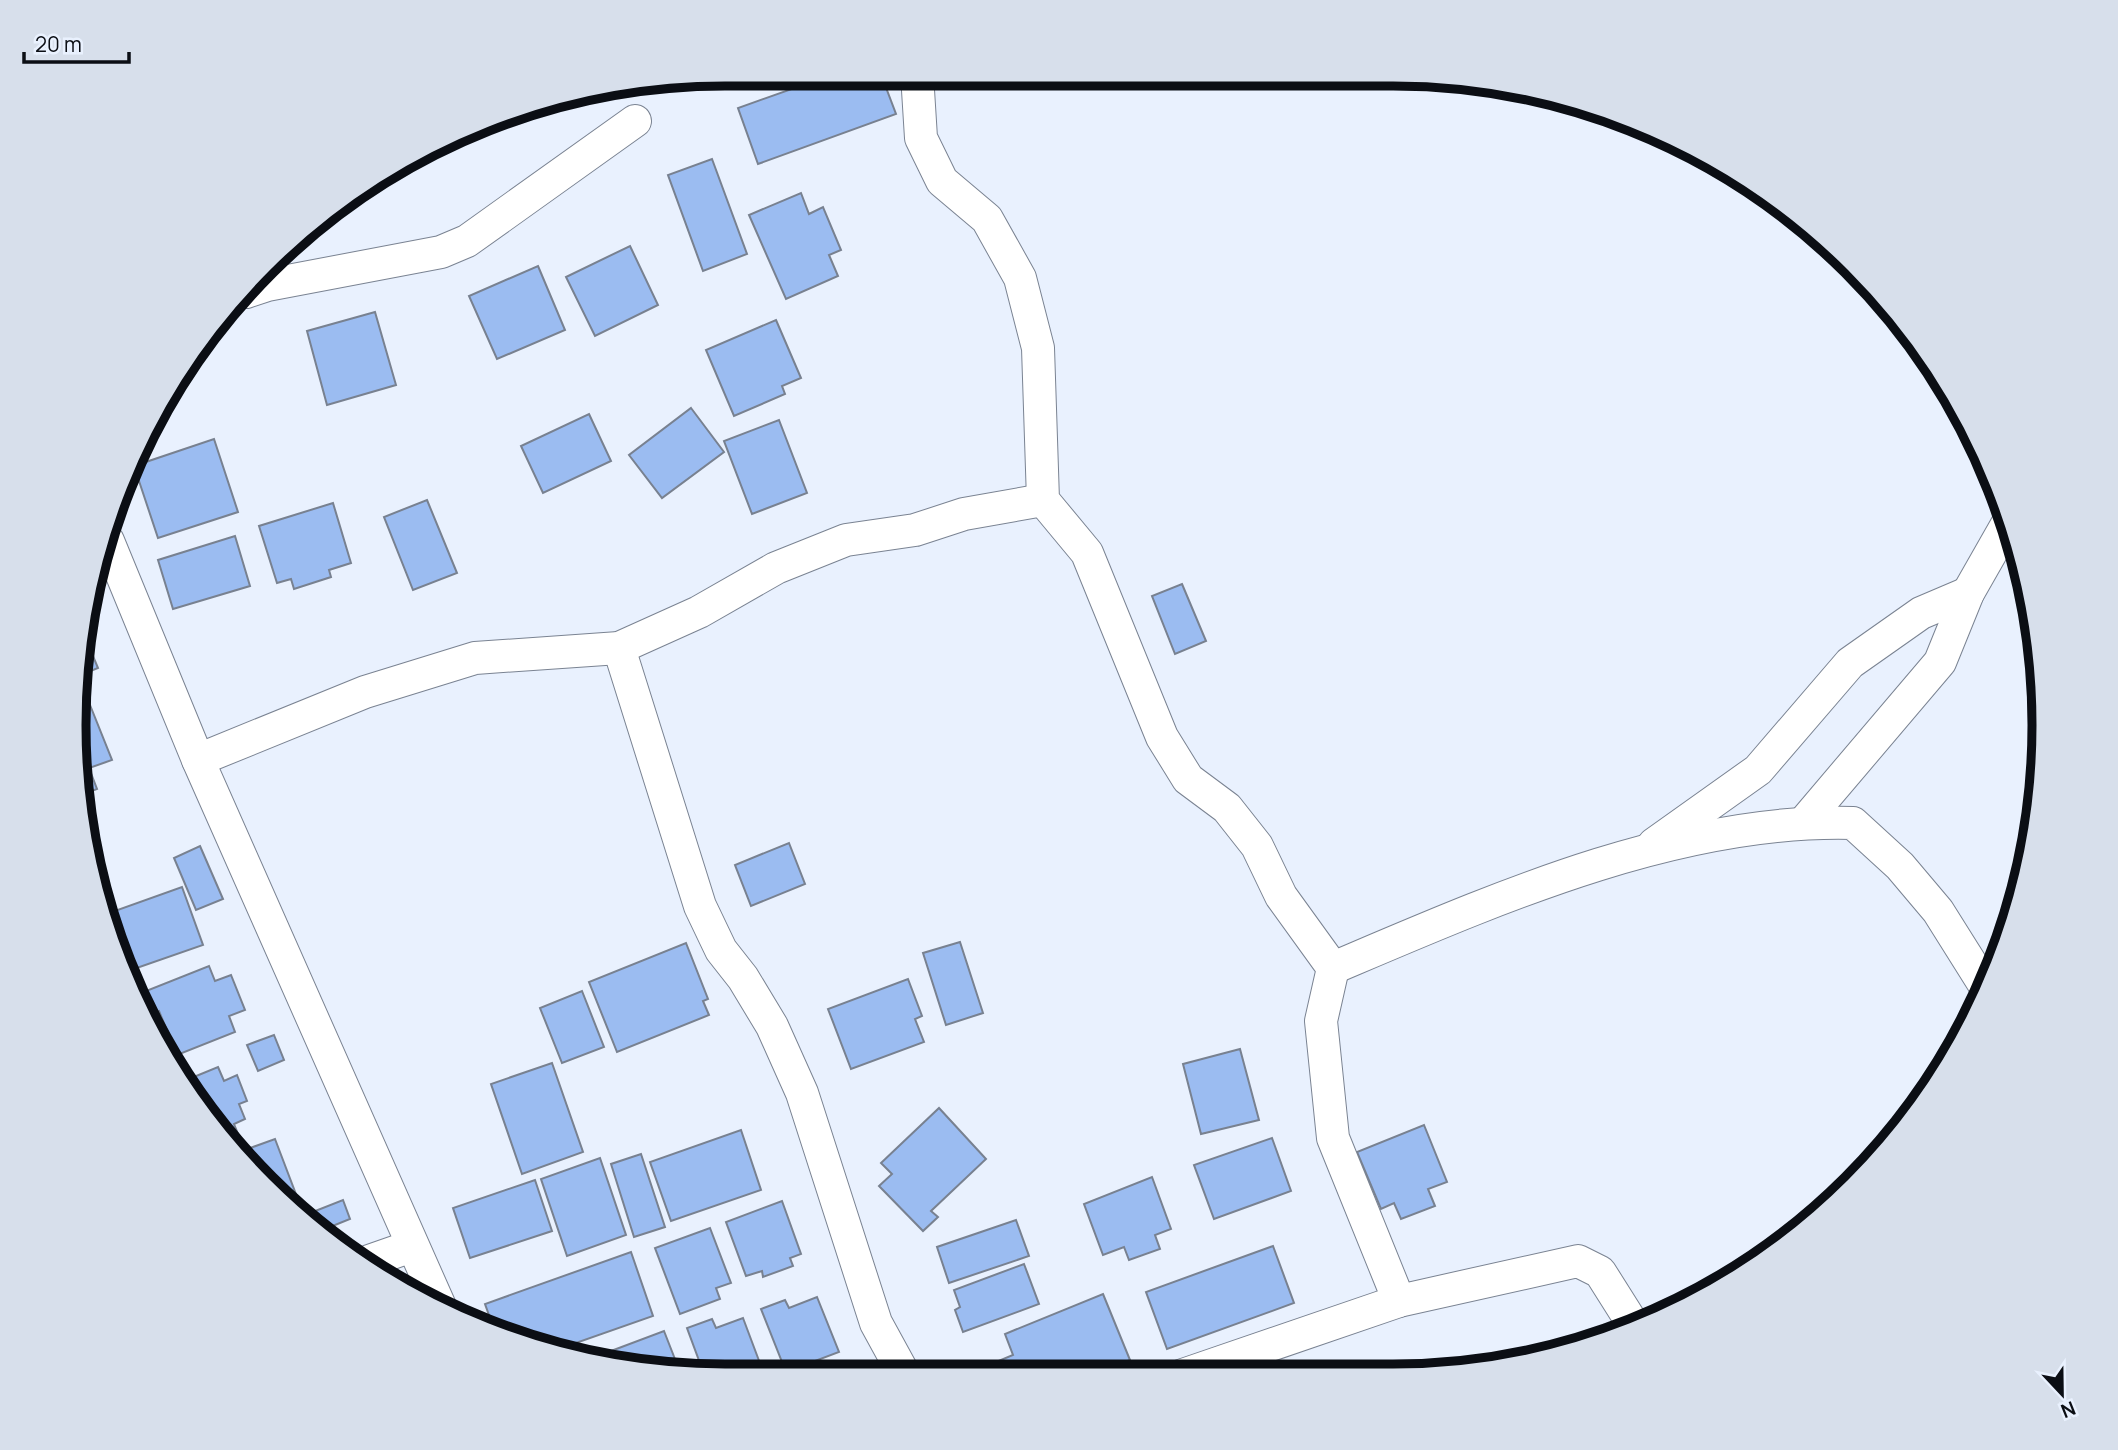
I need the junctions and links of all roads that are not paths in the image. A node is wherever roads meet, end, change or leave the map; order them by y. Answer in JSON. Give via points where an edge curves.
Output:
{"nodes":[{"id":1,"x":918,"y":86,"type":"edge"},
{"id":2,"x":635,"y":121,"type":"dead end"},
{"id":3,"x":262,"y":284,"type":"edge"},
{"id":4,"x":1043,"y":500,"type":"junction"},
{"id":5,"x":2002,"y":532,"type":"edge"},
{"id":6,"x":111,"y":549,"type":"edge"},
{"id":7,"x":1968,"y":593,"type":"junction"},
{"id":8,"x":619,"y":648,"type":"junction"},
{"id":9,"x":198,"y":761,"type":"junction"},
{"id":10,"x":1805,"y":821,"type":"junction"},
{"id":11,"x":1647,"y":849,"type":"junction"},
{"id":12,"x":1333,"y":968,"type":"junction"},
{"id":13,"x":1980,"y":978,"type":"edge"},
{"id":14,"x":412,"y":1246,"type":"junction"},
{"id":15,"x":374,"y":1259,"type":"edge"},
{"id":16,"x":434,"y":1294,"type":"edge"},
{"id":17,"x":1399,"y":1301,"type":"junction"},
{"id":18,"x":1630,"y":1319,"type":"edge"},
{"id":19,"x":898,"y":1364,"type":"edge"},
{"id":20,"x":1217,"y":1364,"type":"edge"}],
"edges":[{"from":1,"to":4,"type":"street","via":[[922,138],[942,181],[987,219],[1020,278],[1038,348]]},
{"from":2,"to":3,"type":"street","via":[[467,241],[440,252]]},
{"from":4,"to":8,"type":"street","via":[[964,514],[915,530],[846,540],[802,556],[699,612]]},
{"from":4,"to":12,"type":"street","via":[[1087,553],[1162,737],[1188,779],[1227,808],[1257,846],[1281,896]]},
{"from":5,"to":7,"type":"street"},
{"from":6,"to":9,"type":"street"},
{"from":7,"to":10,"type":"street","via":[[1940,662]]},
{"from":7,"to":11,"type":"street","via":[[1921,613],[1850,663],[1758,770]]},
{"from":8,"to":9,"type":"street","via":[[475,658],[365,692]]},
{"from":8,"to":19,"type":"street","via":[[700,906],[721,950],[772,1026],[802,1093],[876,1323]]},
{"from":9,"to":14,"type":"street"},
{"from":10,"to":11,"type":"street"},
{"from":10,"to":13,"type":"street","via":[[1853,823],[1900,866],[1938,911]]},
{"from":11,"to":12,"type":"street","via":[[1455,916]]},
{"from":12,"to":17,"type":"street","via":[[1321,1021],[1333,1138]]},
{"from":14,"to":15,"type":"street"},
{"from":14,"to":16,"type":"street"},
{"from":17,"to":18,"type":"street","via":[[1578,1261],[1600,1272]]},
{"from":17,"to":20,"type":"street"}]}
